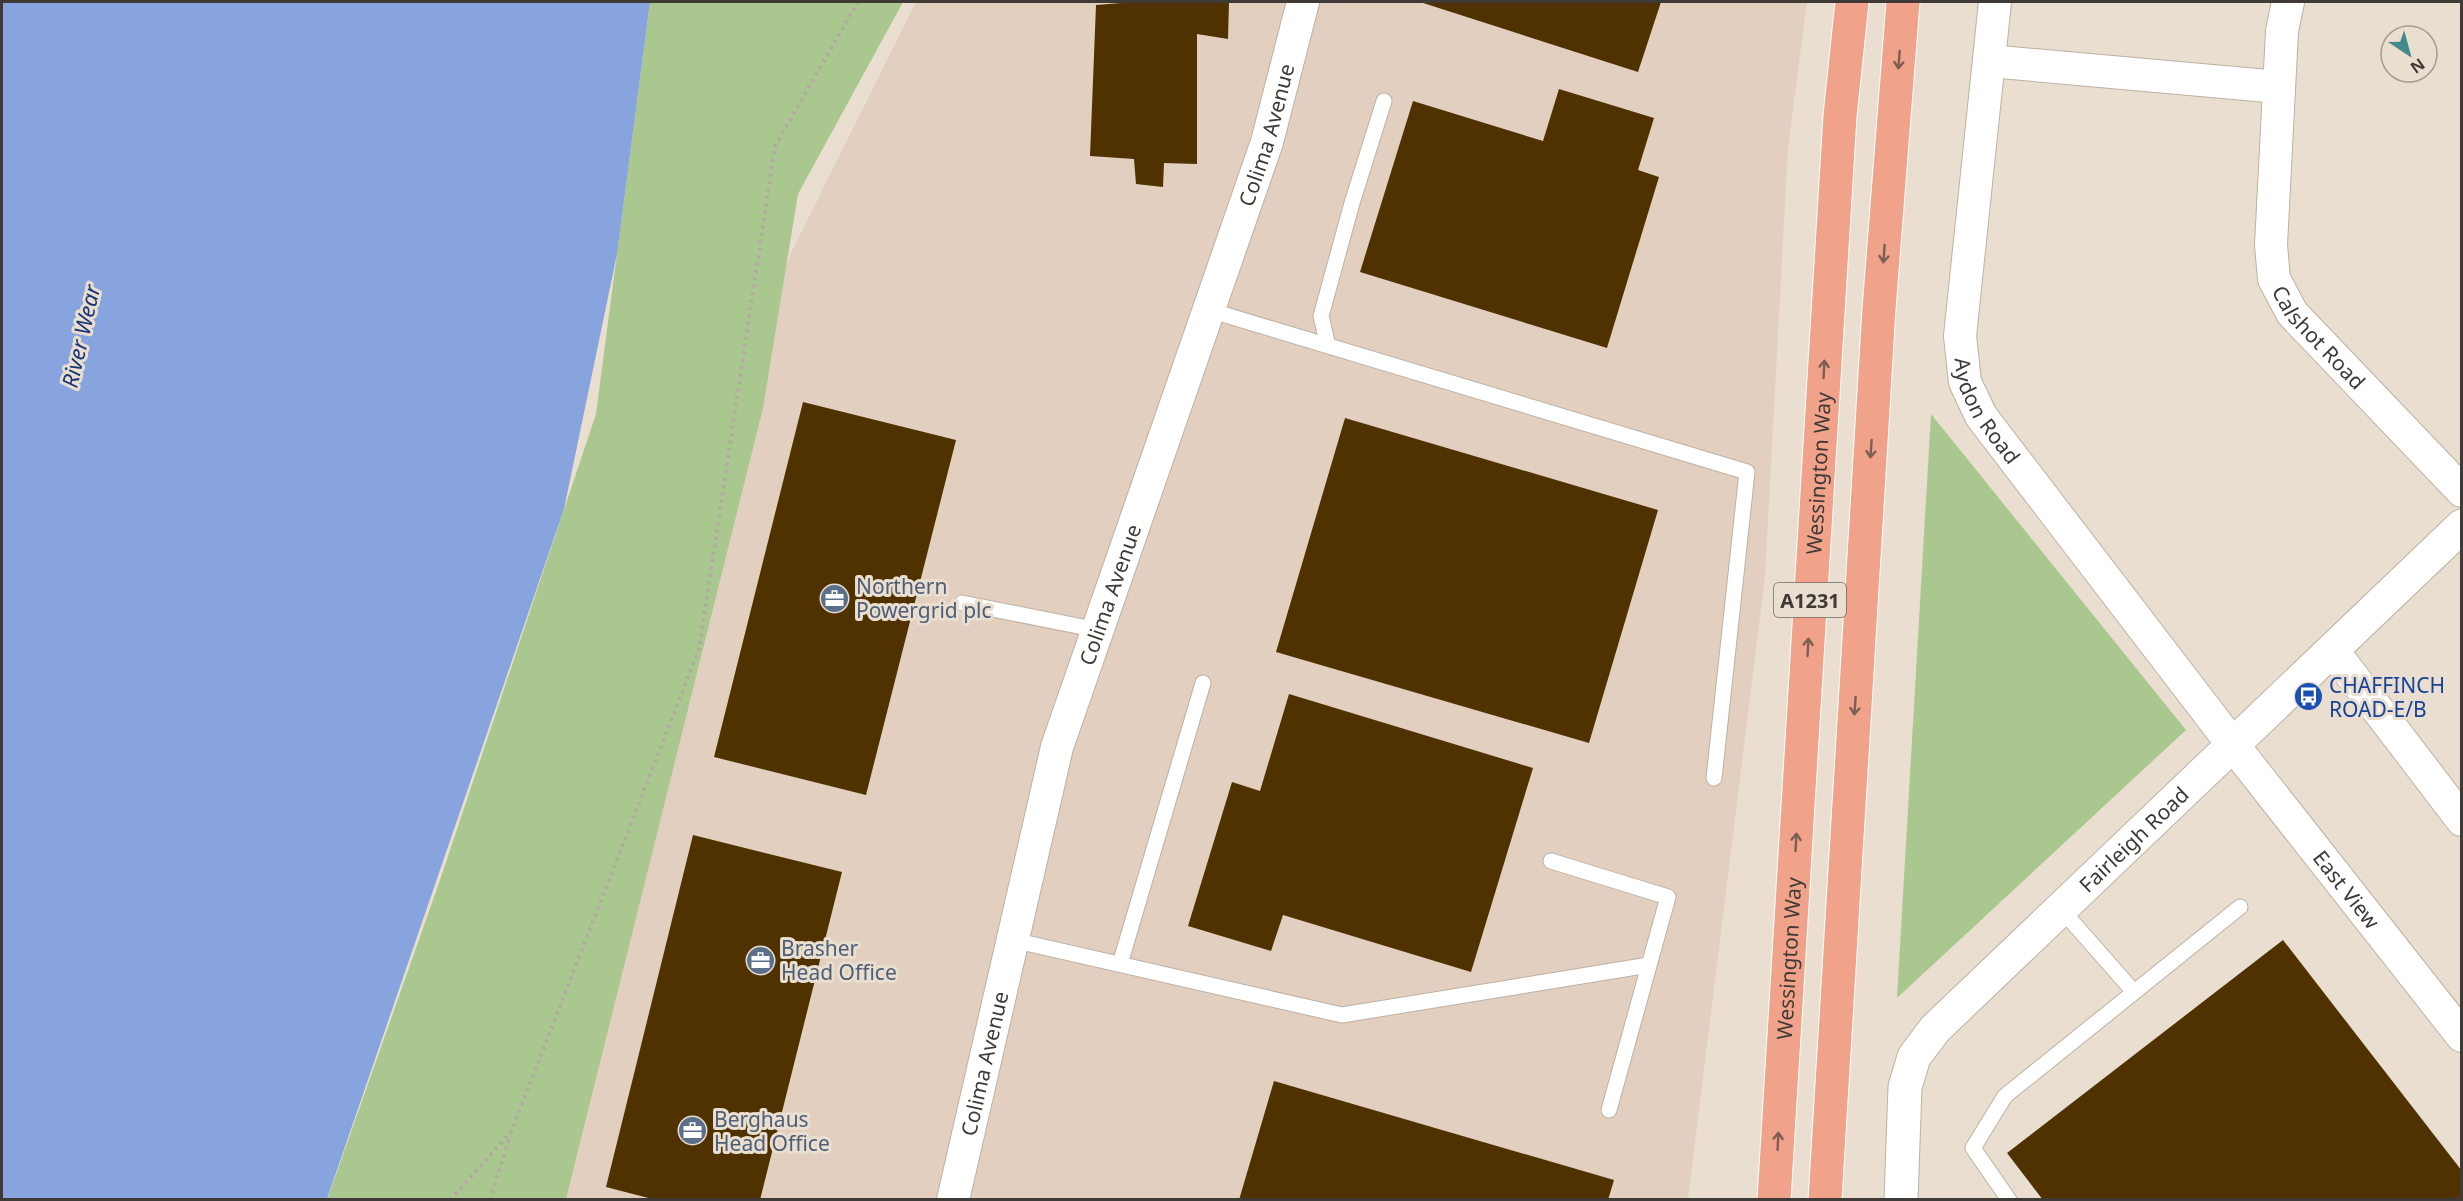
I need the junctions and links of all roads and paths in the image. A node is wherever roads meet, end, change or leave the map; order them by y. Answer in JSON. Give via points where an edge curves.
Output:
{"nodes":[{"id":1,"x":858,"y":2,"type":"edge"},
{"id":2,"x":1303,"y":2,"type":"edge"},
{"id":3,"x":1852,"y":2,"type":"edge"},
{"id":4,"x":1903,"y":2,"type":"edge"},
{"id":5,"x":1995,"y":2,"type":"edge"},
{"id":6,"x":2288,"y":2,"type":"edge"},
{"id":7,"x":1989,"y":61,"type":"junction"},
{"id":8,"x":2279,"y":87,"type":"junction"},
{"id":9,"x":1384,"y":101,"type":"dead end"},
{"id":10,"x":1209,"y":310,"type":"junction"},
{"id":11,"x":1328,"y":346,"type":"junction"},
{"id":12,"x":2462,"y":491,"type":"edge"},
{"id":13,"x":2462,"y":526,"type":"edge"},
{"id":14,"x":962,"y":603,"type":"dead end"},
{"id":15,"x":1098,"y":630,"type":"junction"},
{"id":16,"x":2333,"y":651,"type":"junction"},
{"id":17,"x":1203,"y":683,"type":"dead end"},
{"id":18,"x":2233,"y":746,"type":"junction"},
{"id":19,"x":1714,"y":778,"type":"dead end"},
{"id":20,"x":2462,"y":820,"type":"edge"},
{"id":21,"x":1551,"y":861,"type":"dead end"},
{"id":22,"x":2240,"y":907,"type":"dead end"},
{"id":23,"x":2061,"y":909,"type":"junction"},
{"id":24,"x":1013,"y":940,"type":"junction"},
{"id":25,"x":1120,"y":964,"type":"junction"},
{"id":26,"x":1649,"y":965,"type":"junction"},
{"id":27,"x":2134,"y":993,"type":"junction"},
{"id":28,"x":2462,"y":1036,"type":"edge"},
{"id":29,"x":1609,"y":1110,"type":"dead end"},
{"id":30,"x":511,"y":1132,"type":"junction"},
{"id":31,"x":450,"y":1200,"type":"edge"},
{"id":32,"x":490,"y":1200,"type":"edge"},
{"id":33,"x":952,"y":1200,"type":"edge"},
{"id":34,"x":1774,"y":1200,"type":"edge"},
{"id":35,"x":1825,"y":1200,"type":"edge"},
{"id":36,"x":1901,"y":1200,"type":"edge"},
{"id":37,"x":2009,"y":1200,"type":"edge"}],
"edges":[{"from":1,"to":30,"type":"path","via":[[775,146],[699,649]]},
{"from":2,"to":10,"type":"street","name":"Colima Avenue","via":[[1268,142]]},
{"from":34,"to":3,"type":"highway","name":"Wessington Way","number":"A1231","one_way":true,"via":[[1840,116]]},
{"from":4,"to":35,"type":"highway","number":"A1231","one_way":true,"via":[[1879,309]]},
{"from":5,"to":7,"type":"street","name":"Aydon Road"},
{"from":6,"to":8,"type":"street","name":"Calshot Road"},
{"from":7,"to":8,"type":"street"},
{"from":7,"to":18,"type":"street","name":"Aydon Road","via":[[1959,336],[1965,382],[1981,416]]},
{"from":8,"to":12,"type":"street","name":"Calshot Road","via":[[2271,245],[2274,279],[2292,313]]},
{"from":9,"to":11,"type":"lane","via":[[1320,316]]},
{"from":10,"to":11,"type":"lane"},
{"from":10,"to":15,"type":"street","name":"Colima Avenue"},
{"from":11,"to":19,"type":"lane","via":[[1747,472]]},
{"from":13,"to":16,"type":"street","name":"Fairleigh Road"},
{"from":14,"to":15,"type":"lane"},
{"from":15,"to":24,"type":"street","name":"Colima Avenue","via":[[1057,747]]},
{"from":16,"to":18,"type":"street","name":"Fairleigh Road"},
{"from":16,"to":20,"type":"street"},
{"from":17,"to":25,"type":"lane"},
{"from":18,"to":23,"type":"street","name":"Fairleigh Road"},
{"from":18,"to":28,"type":"street","name":"East View"},
{"from":21,"to":26,"type":"lane","via":[[1668,897]]},
{"from":22,"to":27,"type":"lane"},
{"from":23,"to":27,"type":"lane"},
{"from":23,"to":36,"type":"street","name":"Fairleigh Road","via":[[1935,1029],[1914,1057],[1905,1087]]},
{"from":24,"to":25,"type":"lane"},
{"from":24,"to":33,"type":"street","name":"Colima Avenue"},
{"from":25,"to":26,"type":"lane","via":[[1342,1015]]},
{"from":26,"to":29,"type":"lane"},
{"from":27,"to":37,"type":"lane","via":[[2005,1096],[1973,1148]]},
{"from":30,"to":31,"type":"path"},
{"from":30,"to":32,"type":"path"}]}
